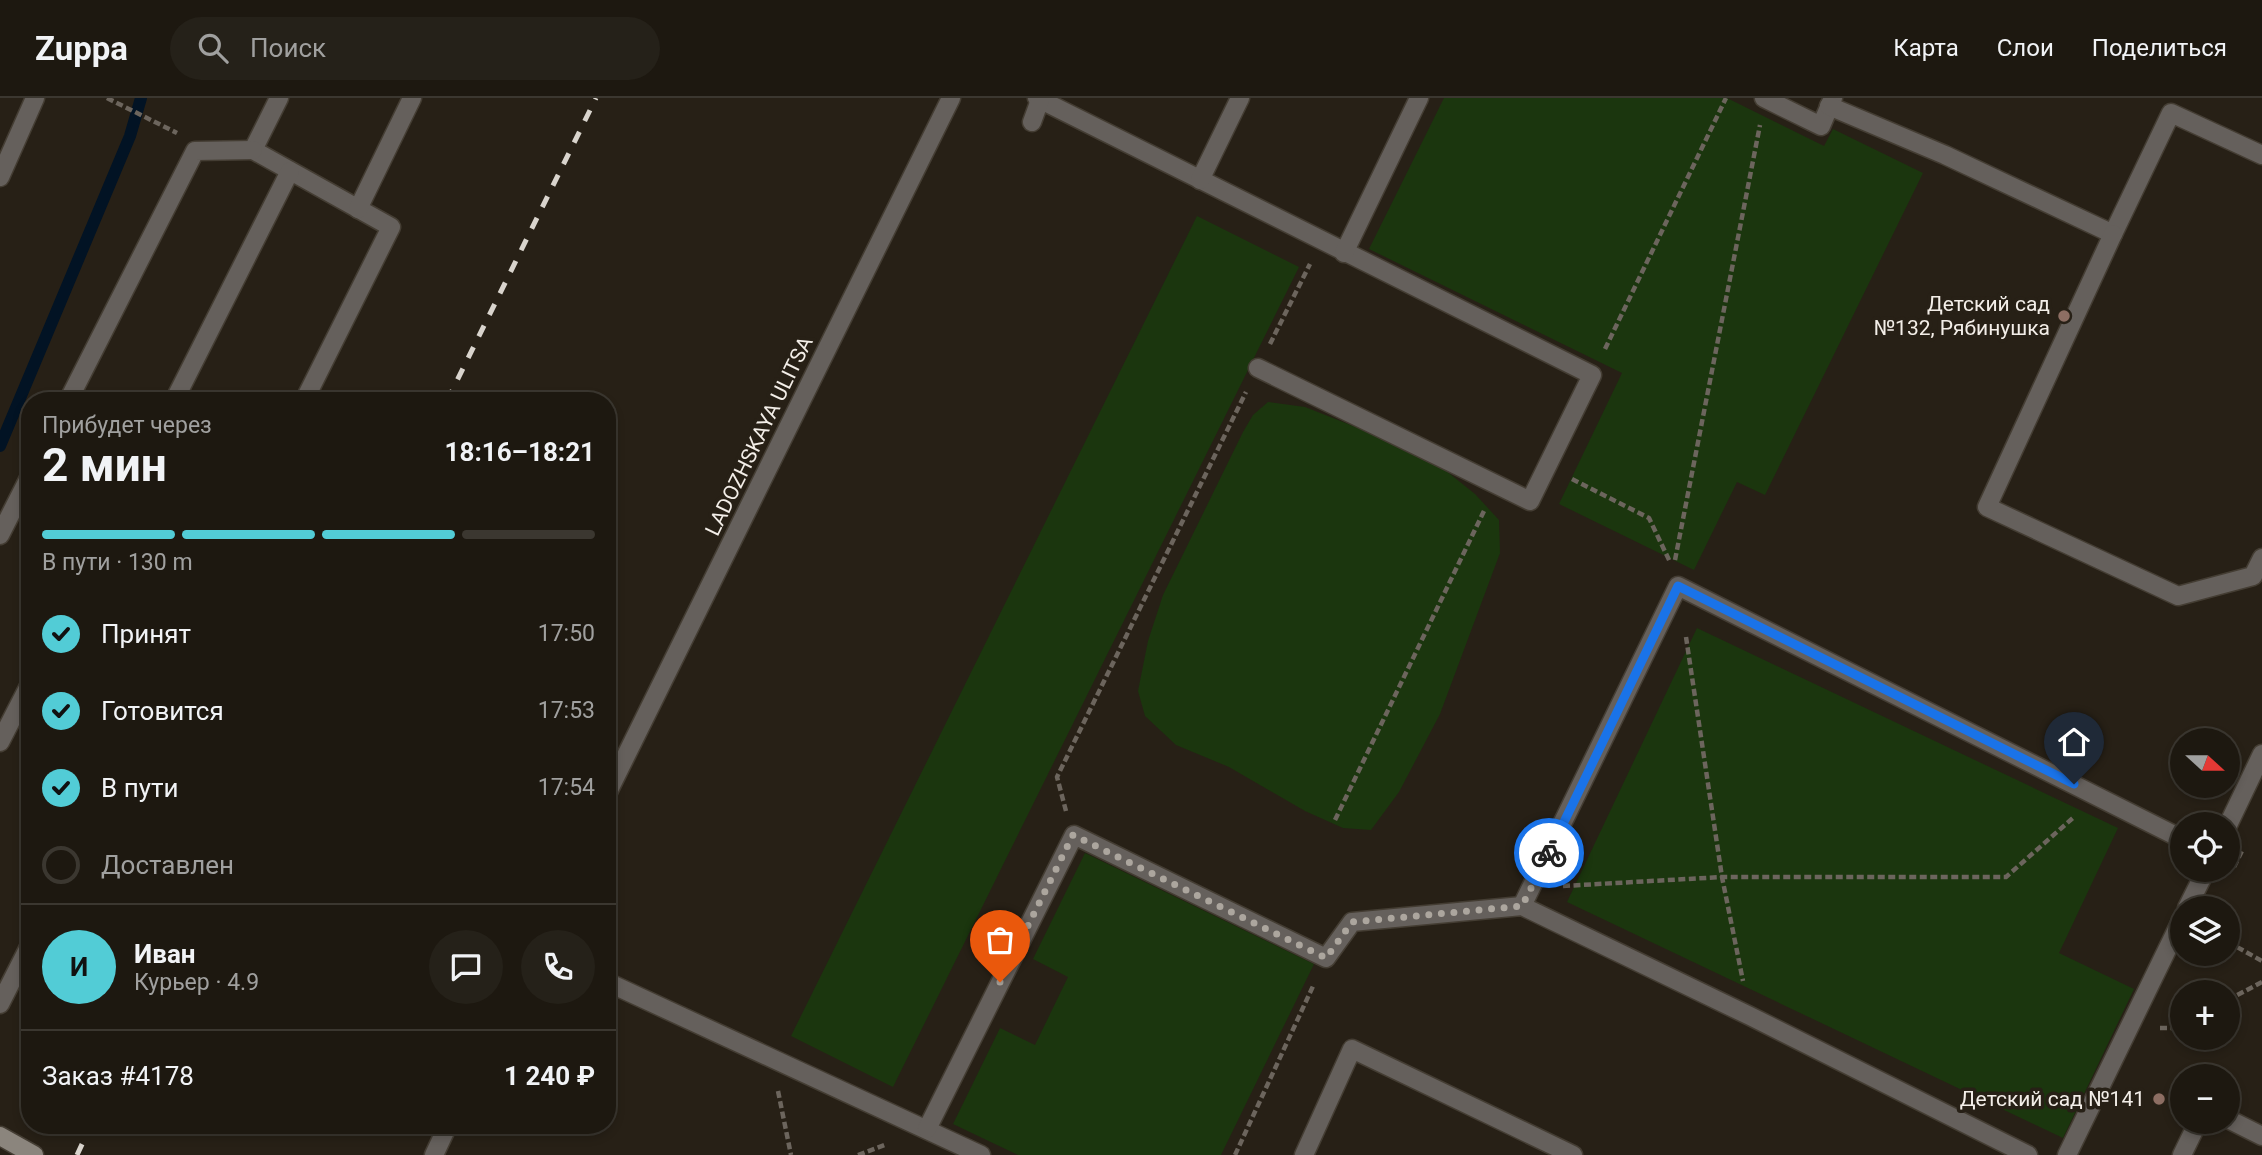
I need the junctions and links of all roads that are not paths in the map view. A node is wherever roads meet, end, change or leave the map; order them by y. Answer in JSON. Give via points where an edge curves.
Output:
{"nodes":[{"id":1,"x":35,"y":98,"type":"edge"},
{"id":2,"x":279,"y":98,"type":"edge"},
{"id":3,"x":412,"y":98,"type":"edge"},
{"id":4,"x":951,"y":98,"type":"edge"},
{"id":5,"x":1240,"y":98,"type":"edge"},
{"id":6,"x":1419,"y":98,"type":"edge"},
{"id":7,"x":1764,"y":98,"type":"edge"},
{"id":8,"x":1039,"y":99,"type":"edge"},
{"id":9,"x":1831,"y":102,"type":"edge"},
{"id":10,"x":1032,"y":122,"type":"dead end"},
{"id":11,"x":253,"y":150,"type":"junction"},
{"id":12,"x":2262,"y":155,"type":"edge"},
{"id":13,"x":290,"y":172,"type":"junction"},
{"id":14,"x":0,"y":177,"type":"edge"},
{"id":15,"x":1199,"y":180,"type":"junction"},
{"id":16,"x":358,"y":209,"type":"junction"},
{"id":17,"x":2113,"y":234,"type":"junction"},
{"id":18,"x":1344,"y":253,"type":"junction"},
{"id":19,"x":1258,"y":368,"type":"road end"},
{"id":20,"x":73,"y":392,"type":"edge"},
{"id":21,"x":179,"y":392,"type":"edge"},
{"id":22,"x":308,"y":392,"type":"edge"},
{"id":23,"x":21,"y":494,"type":"edge"},
{"id":24,"x":0,"y":535,"type":"edge"},
{"id":25,"x":2262,"y":558,"type":"edge"},
{"id":26,"x":21,"y":701,"type":"edge"},
{"id":27,"x":0,"y":742,"type":"edge"},
{"id":28,"x":2262,"y":754,"type":"edge"},
{"id":29,"x":616,"y":776,"type":"edge"},
{"id":30,"x":2234,"y":812,"type":"edge"},
{"id":31,"x":2170,"y":833,"type":"edge"},
{"id":32,"x":1522,"y":906,"type":"junction"},
{"id":33,"x":2170,"y":944,"type":"edge"},
{"id":34,"x":21,"y":963,"type":"edge"},
{"id":35,"x":616,"y":986,"type":"edge"},
{"id":36,"x":0,"y":1004,"type":"edge"},
{"id":37,"x":2240,"y":1125,"type":"edge"},
{"id":38,"x":927,"y":1129,"type":"junction"},
{"id":39,"x":444,"y":1134,"type":"edge"},
{"id":40,"x":2192,"y":1134,"type":"edge"},
{"id":41,"x":0,"y":1136,"type":"edge"},
{"id":42,"x":2262,"y":1136,"type":"edge"},
{"id":43,"x":1543,"y":1149,"type":"edge"},
{"id":44,"x":34,"y":1155,"type":"edge"},
{"id":45,"x":434,"y":1155,"type":"edge"},
{"id":46,"x":981,"y":1155,"type":"edge"},
{"id":47,"x":1304,"y":1155,"type":"edge"},
{"id":48,"x":1573,"y":1155,"type":"edge"},
{"id":49,"x":2028,"y":1155,"type":"edge"},
{"id":50,"x":2067,"y":1155,"type":"edge"},
{"id":51,"x":2182,"y":1155,"type":"edge"}],
"edges":[{"from":1,"to":14,"type":"street"},
{"from":2,"to":11,"type":"street"},
{"from":3,"to":16,"type":"street"},
{"from":4,"to":29,"type":"street","name":"LADOZHSKAYA ULITSA"},
{"from":5,"to":15,"type":"street"},
{"from":6,"to":18,"type":"street"},
{"from":7,"to":9,"type":"street","via":[[1821,126]]},
{"from":8,"to":10,"type":"street"},
{"from":8,"to":15,"type":"street"},
{"from":9,"to":17,"type":"street"},
{"from":11,"to":13,"type":"street"},
{"from":11,"to":20,"type":"street","via":[[195,151]]},
{"from":12,"to":17,"type":"street","via":[[2171,113]]},
{"from":13,"to":16,"type":"street"},
{"from":13,"to":21,"type":"street"},
{"from":15,"to":18,"type":"street"},
{"from":16,"to":22,"type":"street","via":[[391,227]]},
{"from":17,"to":25,"type":"street","via":[[1987,507],[2179,596],[2253,576]]},
{"from":18,"to":19,"type":"street","via":[[1592,375],[1530,501]]},
{"from":23,"to":24,"type":"street"},
{"from":26,"to":27,"type":"street"},
{"from":28,"to":30,"type":"street"},
{"from":31,"to":32,"type":"street","via":[[1678,586]]},
{"from":32,"to":38,"type":"street","via":[[1352,922],[1326,958],[1073,835]]},
{"from":32,"to":49,"type":"street"},
{"from":33,"to":50,"type":"street"},
{"from":34,"to":36,"type":"street"},
{"from":35,"to":38,"type":"street"},
{"from":37,"to":42,"type":"street"},
{"from":38,"to":46,"type":"street"},
{"from":39,"to":45,"type":"street"},
{"from":40,"to":51,"type":"street"},
{"from":41,"to":44,"type":"street"},
{"from":43,"to":47,"type":"street","via":[[1352,1049]]},
{"from":43,"to":48,"type":"street"}]}
